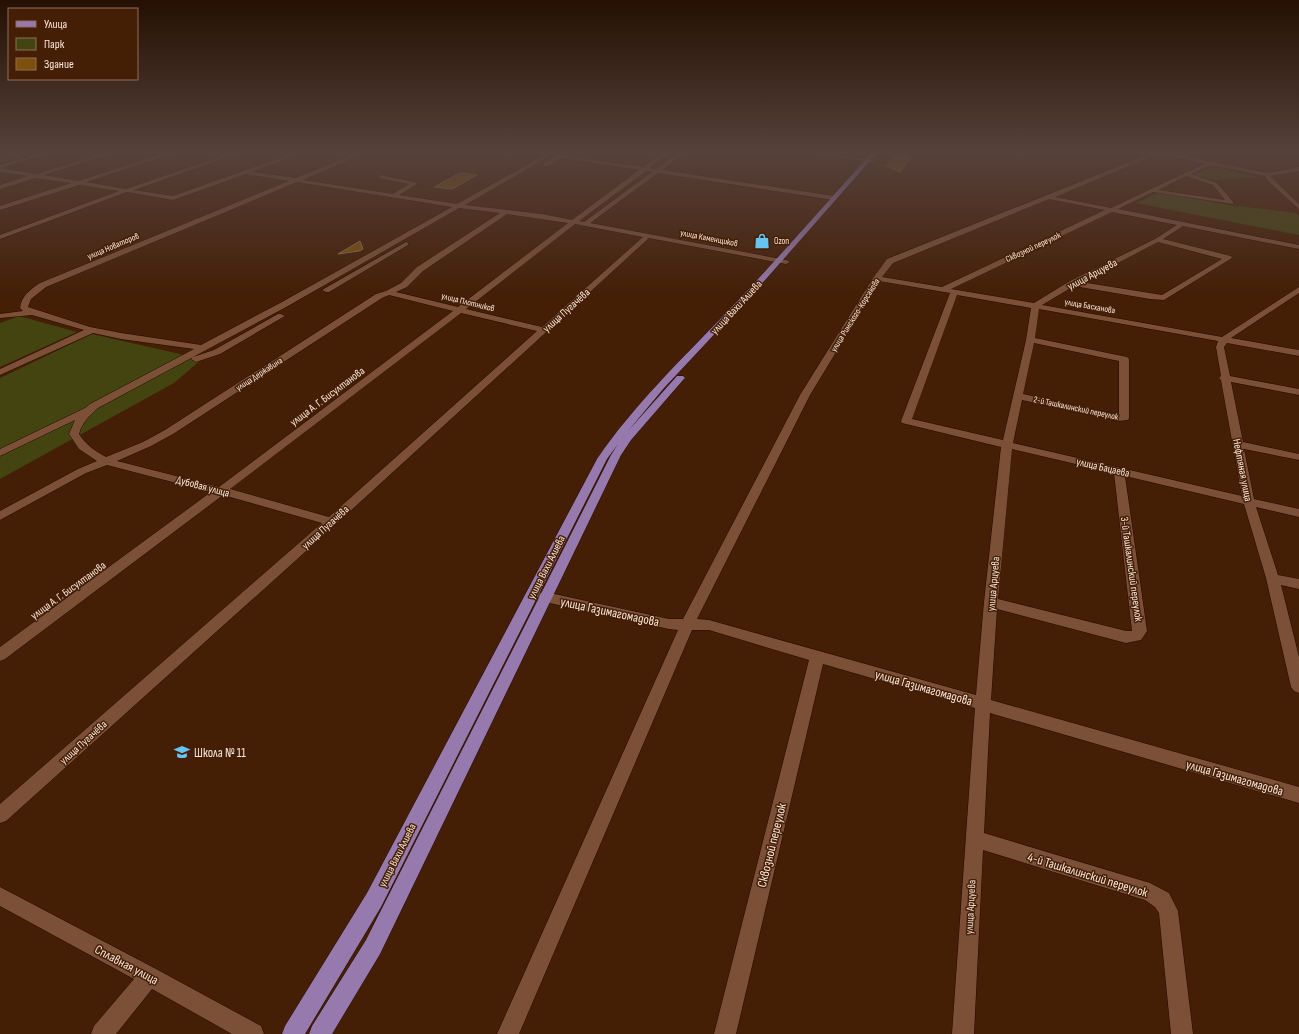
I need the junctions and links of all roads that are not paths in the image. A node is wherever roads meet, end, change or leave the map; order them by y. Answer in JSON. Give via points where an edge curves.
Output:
{"nodes":[{"id":1,"x":20,"y":201,"type":"edge"},
{"id":2,"x":95,"y":201,"type":"edge"},
{"id":3,"x":246,"y":201,"type":"edge"},
{"id":4,"x":427,"y":201,"type":"edge"},
{"id":5,"x":466,"y":201,"type":"edge"},
{"id":6,"x":483,"y":201,"type":"edge"},
{"id":7,"x":600,"y":201,"type":"edge"},
{"id":8,"x":615,"y":201,"type":"edge"},
{"id":9,"x":831,"y":201,"type":"edge"},
{"id":10,"x":836,"y":201,"type":"edge"},
{"id":11,"x":1037,"y":201,"type":"edge"},
{"id":12,"x":1071,"y":201,"type":"edge"},
{"id":13,"x":1130,"y":201,"type":"edge"},
{"id":14,"x":1215,"y":201,"type":"edge"},
{"id":15,"x":1229,"y":201,"type":"edge"},
{"id":16,"x":458,"y":206,"type":"junction"},
{"id":17,"x":0,"y":208,"type":"edge"},
{"id":18,"x":471,"y":208,"type":"junction"},
{"id":19,"x":1112,"y":209,"type":"junction"},
{"id":20,"x":506,"y":212,"type":"junction"},
{"id":21,"x":572,"y":222,"type":"junction"},
{"id":22,"x":585,"y":224,"type":"junction"},
{"id":23,"x":1182,"y":224,"type":"junction"},
{"id":24,"x":648,"y":236,"type":"junction"},
{"id":25,"x":0,"y":237,"type":"edge"},
{"id":26,"x":1157,"y":240,"type":"junction"},
{"id":27,"x":1299,"y":247,"type":"edge"},
{"id":28,"x":783,"y":262,"type":"junction"},
{"id":29,"x":877,"y":278,"type":"junction"},
{"id":30,"x":1073,"y":283,"type":"junction"},
{"id":31,"x":1299,"y":289,"type":"edge"},
{"id":32,"x":942,"y":290,"type":"junction"},
{"id":33,"x":954,"y":292,"type":"junction"},
{"id":34,"x":389,"y":293,"type":"junction"},
{"id":35,"x":1035,"y":306,"type":"junction"},
{"id":36,"x":460,"y":310,"type":"junction"},
{"id":37,"x":32,"y":312,"type":"junction"},
{"id":38,"x":0,"y":316,"type":"edge"},
{"id":39,"x":92,"y":330,"type":"junction"},
{"id":40,"x":542,"y":330,"type":"junction"},
{"id":41,"x":1224,"y":339,"type":"junction"},
{"id":42,"x":1030,"y":340,"type":"junction"},
{"id":43,"x":203,"y":348,"type":"junction"},
{"id":44,"x":1299,"y":353,"type":"edge"},
{"id":45,"x":0,"y":372,"type":"edge"},
{"id":46,"x":151,"y":375,"type":"junction"},
{"id":47,"x":1224,"y":378,"type":"junction"},
{"id":48,"x":1299,"y":392,"type":"edge"},
{"id":49,"x":1018,"y":396,"type":"junction"},
{"id":50,"x":94,"y":406,"type":"junction"},
{"id":51,"x":1238,"y":444,"type":"junction"},
{"id":52,"x":1007,"y":445,"type":"junction"},
{"id":53,"x":0,"y":453,"type":"edge"},
{"id":54,"x":1299,"y":457,"type":"edge"},
{"id":55,"x":105,"y":461,"type":"junction"},
{"id":56,"x":1119,"y":471,"type":"junction"},
{"id":57,"x":222,"y":491,"type":"junction"},
{"id":58,"x":1249,"y":502,"type":"junction"},
{"id":59,"x":1299,"y":514,"type":"edge"},
{"id":60,"x":0,"y":516,"type":"edge"},
{"id":61,"x":331,"y":522,"type":"junction"},
{"id":62,"x":1273,"y":578,"type":"junction"},
{"id":63,"x":1299,"y":584,"type":"edge"},
{"id":64,"x":545,"y":597,"type":"junction"},
{"id":65,"x":991,"y":602,"type":"junction"},
{"id":66,"x":688,"y":625,"type":"junction"},
{"id":67,"x":0,"y":654,"type":"edge"},
{"id":68,"x":817,"y":656,"type":"junction"},
{"id":69,"x":1298,"y":678,"type":"edge"},
{"id":70,"x":983,"y":704,"type":"junction"},
{"id":71,"x":1299,"y":795,"type":"edge"},
{"id":72,"x":0,"y":815,"type":"edge"},
{"id":73,"x":975,"y":839,"type":"junction"},
{"id":74,"x":0,"y":896,"type":"edge"},
{"id":75,"x":149,"y":976,"type":"junction"},
{"id":76,"x":102,"y":1034,"type":"edge"},
{"id":77,"x":253,"y":1034,"type":"edge"},
{"id":78,"x":293,"y":1034,"type":"edge"},
{"id":79,"x":320,"y":1034,"type":"edge"},
{"id":80,"x":508,"y":1034,"type":"edge"},
{"id":81,"x":725,"y":1034,"type":"edge"},
{"id":82,"x":963,"y":1034,"type":"edge"},
{"id":83,"x":1182,"y":1034,"type":"edge"}],
"edges":[{"from":1,"to":17,"type":"street"},
{"from":2,"to":25,"type":"street"},
{"from":3,"to":37,"type":"street","name":"улица Новаторов","via":[[43,285],[32,293],[24,304],[24,308]]},
{"from":4,"to":16,"type":"street","name":"улица Каменщиков"},
{"from":5,"to":16,"type":"street"},
{"from":6,"to":18,"type":"street"},
{"from":7,"to":21,"type":"street","name":"улица А. Г. Бисултанова"},
{"from":8,"to":22,"type":"street"},
{"from":9,"to":28,"type":"main road","name":"улица Вахи Алиева"},
{"from":10,"to":28,"type":"main road","name":"улица Вахи Алиева"},
{"from":11,"to":29,"type":"street","name":"улица Римского-Корсакова","via":[[890,261]]},
{"from":12,"to":19,"type":"street"},
{"from":13,"to":19,"type":"street","name":"Сквозной переулок"},
{"from":14,"to":15,"type":"street","via":[[1231,204]]},
{"from":16,"to":18,"type":"street","name":"улица Каменщиков"},
{"from":16,"to":43,"type":"street"},
{"from":18,"to":20,"type":"street","name":"улица Каменщиков"},
{"from":18,"to":46,"type":"street","via":[[217,352]]},
{"from":19,"to":23,"type":"street"},
{"from":19,"to":32,"type":"street","name":"Сквозной переулок"},
{"from":20,"to":21,"type":"street","name":"улица Каменщиков"},
{"from":20,"to":34,"type":"street","name":"улица Державина","via":[[420,269],[404,284]]},
{"from":21,"to":22,"type":"street","name":"улица Каменщиков"},
{"from":21,"to":36,"type":"street","name":"улица А. Г. Бисултанова"},
{"from":22,"to":24,"type":"street","name":"улица Каменщиков"},
{"from":23,"to":26,"type":"street","name":"улица Арцуева"},
{"from":23,"to":27,"type":"street"},
{"from":24,"to":28,"type":"street","name":"улица Каменщиков"},
{"from":24,"to":40,"type":"street","name":"улица Пугачёва"},
{"from":26,"to":30,"type":"street","name":"улица Арцуева"},
{"from":26,"to":30,"type":"street","via":[[1228,258],[1164,298]]},
{"from":28,"to":64,"type":"main road","name":"улица Вахи Алиева","via":[[627,438]]},
{"from":28,"to":78,"type":"main road","name":"улица Вахи Алиева","via":[[638,411],[612,443],[374,900]]},
{"from":29,"to":32,"type":"street","name":"улица Басханова"},
{"from":29,"to":66,"type":"street","name":"улица Римского-Корсакова","via":[[806,395]]},
{"from":30,"to":35,"type":"street","name":"улица Арцуева"},
{"from":31,"to":41,"type":"street"},
{"from":32,"to":33,"type":"street","name":"улица Басханова"},
{"from":33,"to":35,"type":"street","name":"улица Басханова"},
{"from":33,"to":52,"type":"street","name":"улица Бацаева","via":[[906,421]]},
{"from":34,"to":36,"type":"street","name":"улица Плотников"},
{"from":34,"to":55,"type":"street","name":"улица Державина","via":[[379,296],[169,432]]},
{"from":35,"to":41,"type":"street","name":"улица Басханова"},
{"from":35,"to":42,"type":"street","name":"улица Арцуева"},
{"from":36,"to":40,"type":"street","name":"улица Плотников"},
{"from":36,"to":57,"type":"street","name":"улица А. Г. Бисултанова"},
{"from":37,"to":38,"type":"street"},
{"from":37,"to":39,"type":"street"},
{"from":39,"to":43,"type":"street"},
{"from":39,"to":45,"type":"street"},
{"from":40,"to":61,"type":"street","name":"улица Пугачёва"},
{"from":41,"to":44,"type":"street","name":"улица Басханова"},
{"from":41,"to":47,"type":"street","name":"Нефтяная улица","via":[[1220,347]]},
{"from":42,"to":49,"type":"street","name":"улица Арцуева"},
{"from":42,"to":49,"type":"street","name":"2-й Ташкалинский переулок","via":[[1124,359],[1124,418]]},
{"from":43,"to":46,"type":"street"},
{"from":46,"to":50,"type":"street"},
{"from":47,"to":48,"type":"street"},
{"from":47,"to":51,"type":"street","name":"Нефтяная улица"},
{"from":49,"to":52,"type":"street","name":"улица Арцуева"},
{"from":50,"to":53,"type":"street"},
{"from":50,"to":55,"type":"street","name":"Дубовая улица","via":[[76,424],[74,434],[79,444]]},
{"from":51,"to":54,"type":"street"},
{"from":51,"to":58,"type":"street","name":"Нефтяная улица"},
{"from":52,"to":56,"type":"street","name":"улица Бацаева"},
{"from":52,"to":65,"type":"street","name":"улица Арцуева"},
{"from":55,"to":57,"type":"street","name":"Дубовая улица"},
{"from":55,"to":60,"type":"street","name":"улица Державина"},
{"from":56,"to":58,"type":"street","name":"улица Бацаева"},
{"from":56,"to":65,"type":"street","name":"3-й Ташкалинский переулок","via":[[1140,631],[1136,636],[1126,637]]},
{"from":57,"to":61,"type":"street","name":"Дубовая улица"},
{"from":57,"to":67,"type":"street","name":"улица А. Г. Бисултанова"},
{"from":58,"to":59,"type":"street","name":"улица Бацаева"},
{"from":58,"to":62,"type":"street","name":"Нефтяная улица"},
{"from":61,"to":72,"type":"street","name":"улица Пугачёва"},
{"from":62,"to":63,"type":"street"},
{"from":62,"to":69,"type":"street","name":"Нефтяная улица"},
{"from":64,"to":66,"type":"street","name":"улица Газимагомадова","via":[[669,624]]},
{"from":64,"to":79,"type":"main road","name":"улица Вахи Алиева","via":[[373,947]]},
{"from":65,"to":70,"type":"street","name":"улица Арцуева"},
{"from":66,"to":68,"type":"street","name":"улица Газимагомадова","via":[[709,625]]},
{"from":66,"to":80,"type":"street","name":"улица Римского-Корсакова"},
{"from":68,"to":70,"type":"street","name":"улица Газимагомадова"},
{"from":68,"to":81,"type":"street","name":"Сквозной переулок"},
{"from":70,"to":71,"type":"street","name":"улица Газимагомадова"},
{"from":70,"to":73,"type":"street","name":"улица Арцуева"},
{"from":73,"to":82,"type":"street","name":"улица Арцуева"},
{"from":73,"to":83,"type":"street","name":"4-й Ташкалинский переулок","via":[[1150,892],[1162,900],[1168,911]]},
{"from":74,"to":75,"type":"street","name":"Сплавная улица"},
{"from":75,"to":76,"type":"street"},
{"from":75,"to":77,"type":"street","name":"Сплавная улица"}]}
